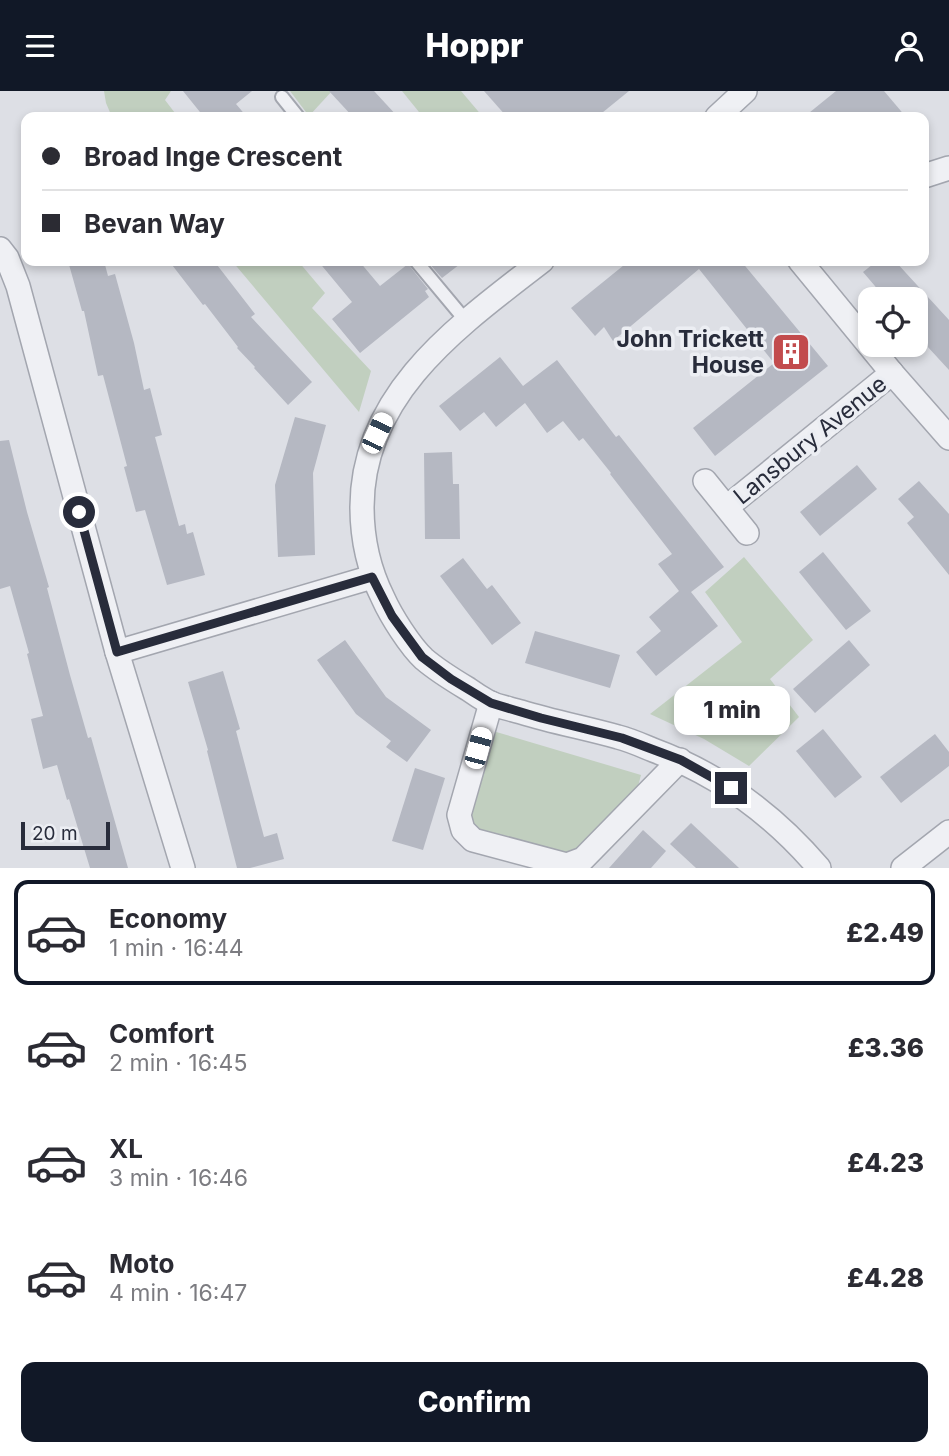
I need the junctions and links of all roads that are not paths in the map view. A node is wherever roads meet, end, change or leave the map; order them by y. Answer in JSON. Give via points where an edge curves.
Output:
{"nodes":[{"id":1,"x":745,"y":91,"type":"edge"},
{"id":2,"x":282,"y":97,"type":"dead end"},
{"id":3,"x":294,"y":112,"type":"edge"},
{"id":4,"x":722,"y":112,"type":"edge"},
{"id":5,"x":949,"y":168,"type":"edge"},
{"id":6,"x":929,"y":174,"type":"edge"},
{"id":7,"x":0,"y":249,"type":"edge"},
{"id":8,"x":420,"y":266,"type":"edge"},
{"id":9,"x":536,"y":266,"type":"edge"},
{"id":10,"x":808,"y":266,"type":"edge"},
{"id":11,"x":466,"y":321,"type":"junction"},
{"id":12,"x":892,"y":373,"type":"junction"},
{"id":13,"x":949,"y":438,"type":"edge"},
{"id":14,"x":705,"y":481,"type":"dead end"},
{"id":15,"x":727,"y":507,"type":"junction"},
{"id":16,"x":747,"y":533,"type":"dead end"},
{"id":17,"x":372,"y":577,"type":"junction"},
{"id":18,"x":117,"y":652,"type":"junction"},
{"id":19,"x":491,"y":703,"type":"junction"},
{"id":20,"x":681,"y":760,"type":"junction"},
{"id":21,"x":949,"y":832,"type":"edge"},
{"id":22,"x":183,"y":868,"type":"edge"},
{"id":23,"x":819,"y":868,"type":"edge"},
{"id":24,"x":903,"y":868,"type":"edge"}],
"edges":[{"from":1,"to":4,"type":"street"},
{"from":2,"to":3,"type":"lane"},
{"from":5,"to":6,"type":"street"},
{"from":7,"to":18,"type":"street","via":[[18,286]]},
{"from":8,"to":11,"type":"lane"},
{"from":9,"to":11,"type":"street"},
{"from":10,"to":12,"type":"street"},
{"from":11,"to":17,"type":"street","via":[[410,376],[370,448],[362,485],[362,531]]},
{"from":12,"to":13,"type":"street"},
{"from":12,"to":15,"type":"street","name":"Lansbury Avenue"},
{"from":14,"to":15,"type":"street","name":"Lansbury Avenue"},
{"from":15,"to":16,"type":"street","name":"Lansbury Avenue"},
{"from":17,"to":18,"type":"street"},
{"from":17,"to":19,"type":"street","via":[[392,616],[422,657]]},
{"from":18,"to":22,"type":"street"},
{"from":19,"to":20,"type":"street","via":[[622,738]]},
{"from":19,"to":20,"type":"street","via":[[459,815],[463,830],[473,840],[567,865],[583,859]]},
{"from":20,"to":23,"type":"street","via":[[731,788],[773,821]]},
{"from":21,"to":24,"type":"street"}]}
